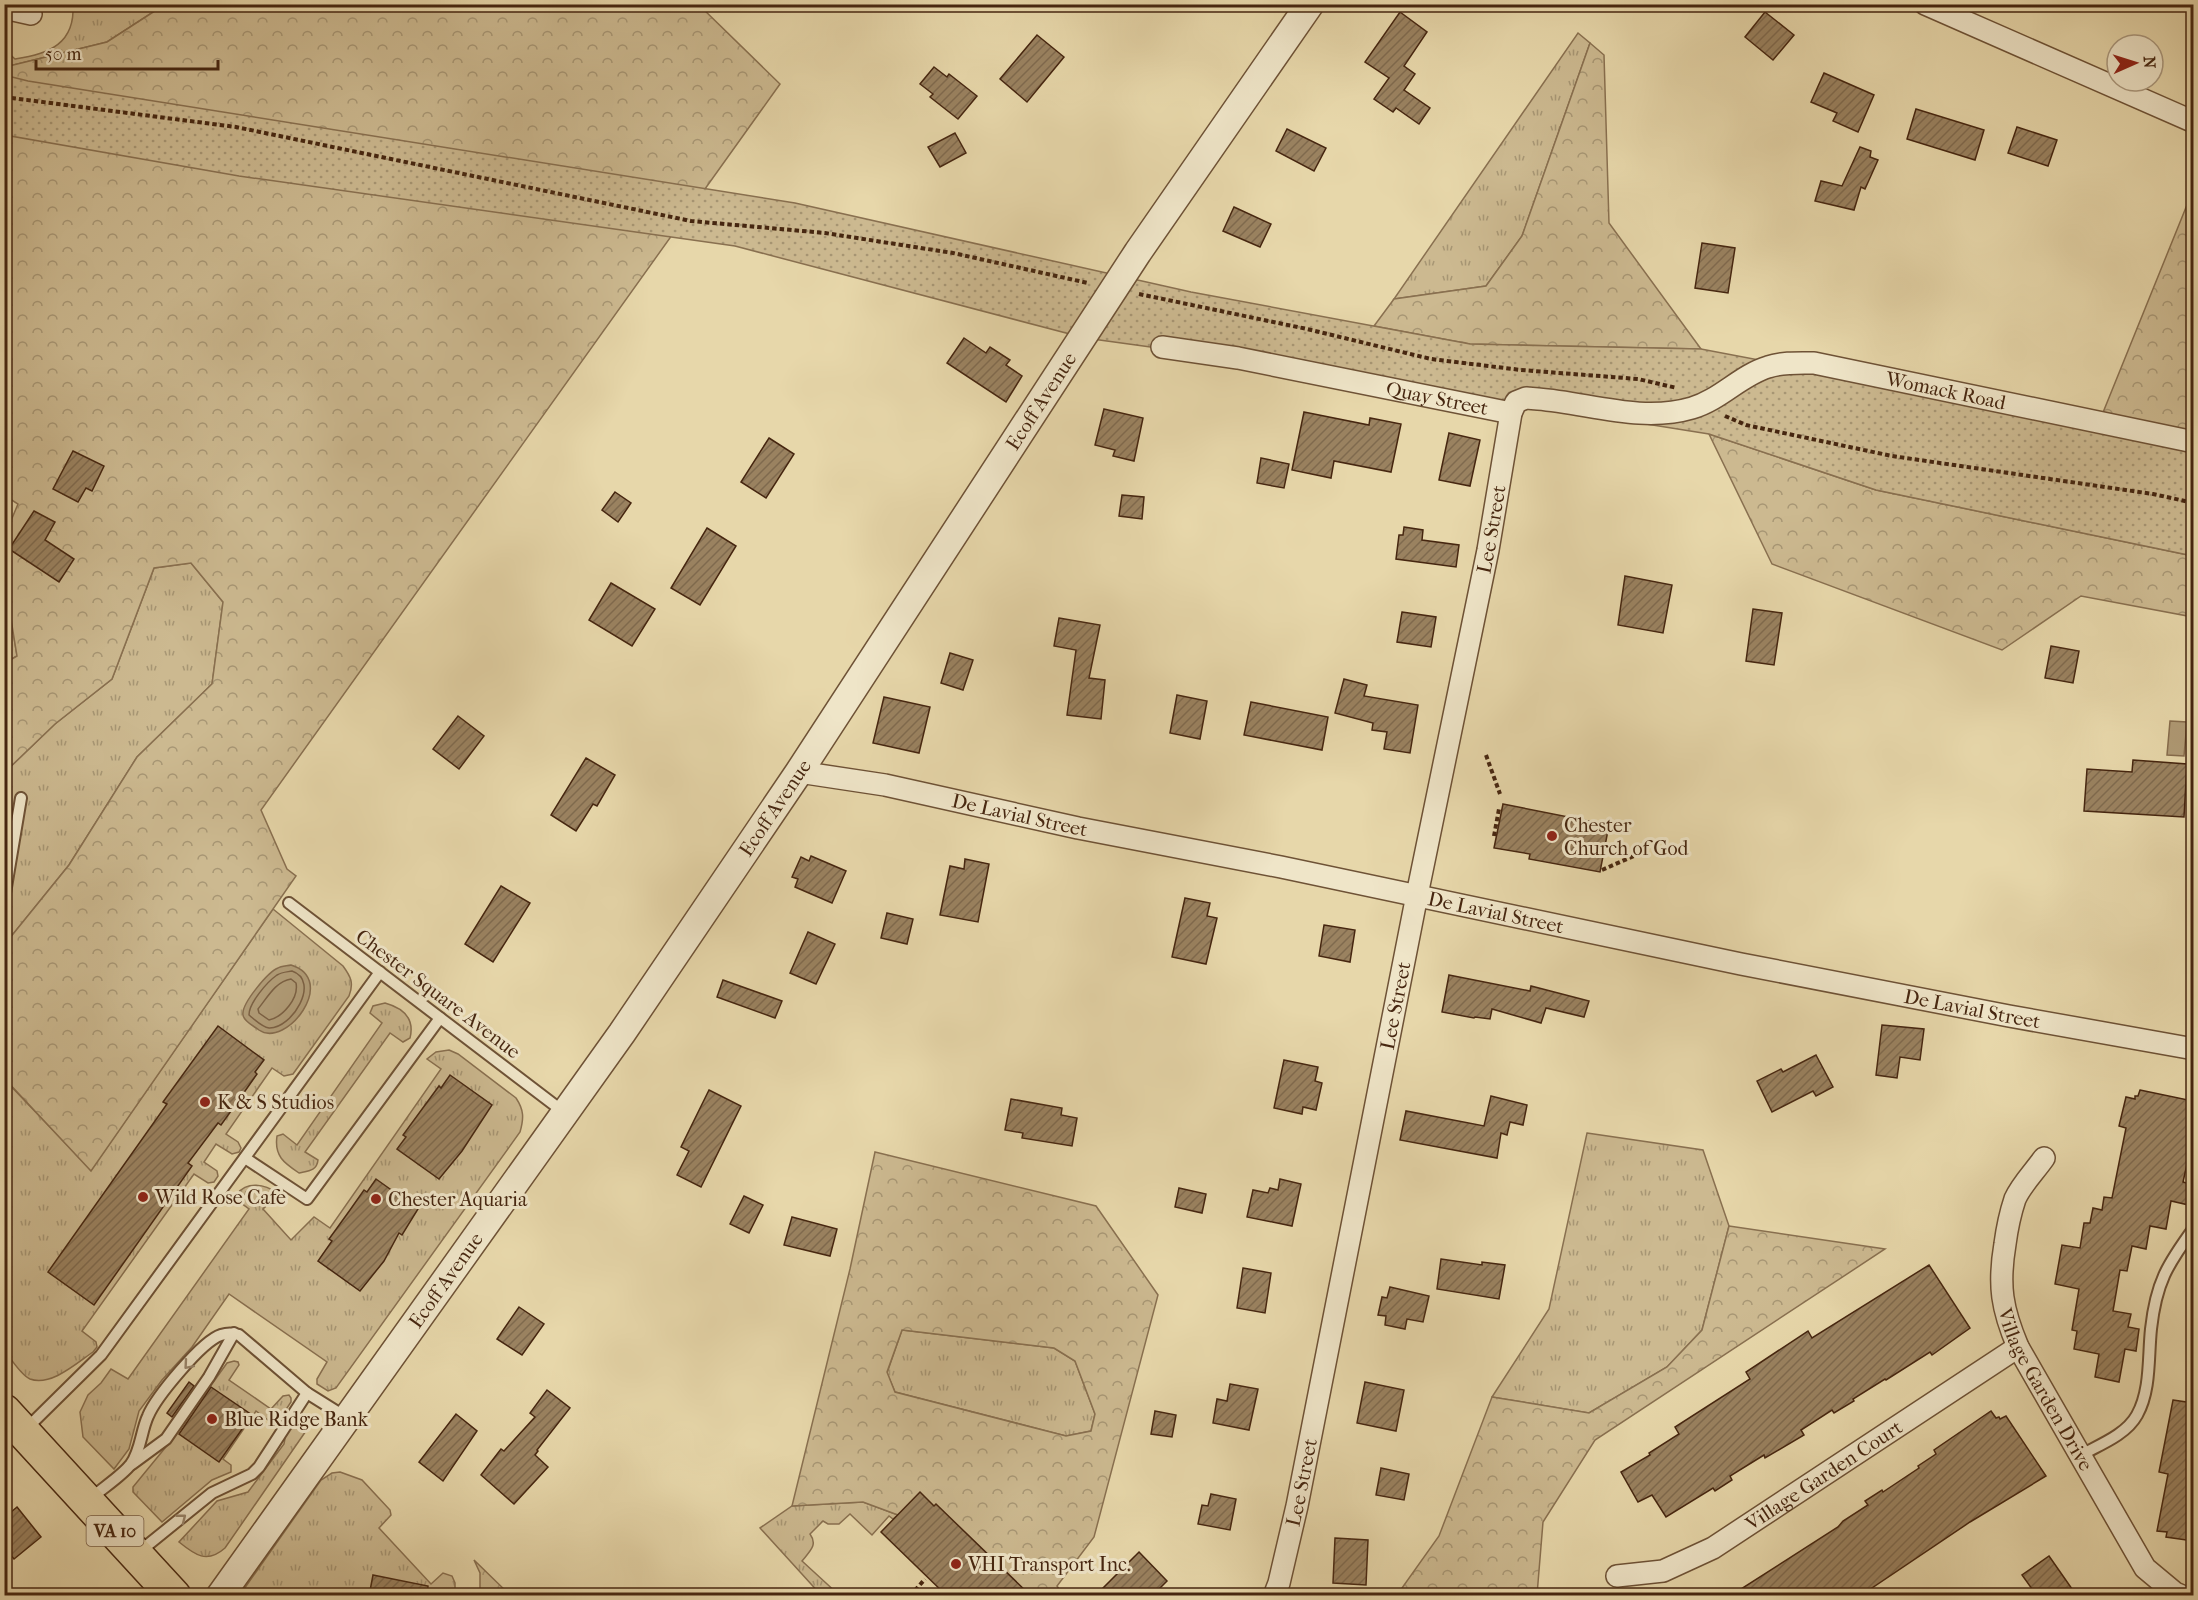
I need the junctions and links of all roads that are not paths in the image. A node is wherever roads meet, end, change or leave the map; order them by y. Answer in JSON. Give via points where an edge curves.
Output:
{"nodes":[{"id":1,"x":1310,"y":4,"type":"edge"},
{"id":2,"x":1925,"y":4,"type":"edge"},
{"id":3,"x":4,"y":8,"type":"edge"},
{"id":4,"x":31,"y":14,"type":"dead end"},
{"id":5,"x":2193,"y":122,"type":"edge"},
{"id":6,"x":1162,"y":347,"type":"dead end"},
{"id":7,"x":1705,"y":404,"type":"joint"},
{"id":8,"x":1511,"y":413,"type":"junction"},
{"id":9,"x":2193,"y":442,"type":"edge"},
{"id":10,"x":799,"y":772,"type":"junction"},
{"id":11,"x":21,"y":798,"type":"dead end"},
{"id":12,"x":1417,"y":896,"type":"junction"},
{"id":13,"x":4,"y":899,"type":"edge"},
{"id":14,"x":289,"y":903,"type":"dead end"},
{"id":15,"x":380,"y":972,"type":"junction"},
{"id":16,"x":440,"y":1018,"type":"junction"},
{"id":17,"x":2193,"y":1049,"type":"edge"},
{"id":18,"x":565,"y":1113,"type":"junction"},
{"id":19,"x":245,"y":1158,"type":"junction"},
{"id":20,"x":2044,"y":1158,"type":"dead end"},
{"id":21,"x":2193,"y":1228,"type":"edge"},
{"id":22,"x":234,"y":1333,"type":"junction"},
{"id":23,"x":2018,"y":1347,"type":"junction"},
{"id":24,"x":307,"y":1393,"type":"junction"},
{"id":25,"x":347,"y":1418,"type":"junction"},
{"id":26,"x":14,"y":1421,"type":"edge"},
{"id":27,"x":2081,"y":1455,"type":"junction"},
{"id":28,"x":130,"y":1466,"type":"junction"},
{"id":29,"x":87,"y":1501,"type":"junction"},
{"id":30,"x":136,"y":1554,"type":"junction"},
{"id":31,"x":1617,"y":1576,"type":"dead end"},
{"id":32,"x":174,"y":1596,"type":"edge"},
{"id":33,"x":220,"y":1596,"type":"edge"},
{"id":34,"x":1274,"y":1596,"type":"edge"},
{"id":35,"x":2182,"y":1596,"type":"edge"}],
"edges":[{"from":1,"to":10,"type":"street","name":"Ecoff Avenue","via":[[1143,244]]},
{"from":2,"to":5,"type":"street"},
{"from":3,"to":4,"type":"street"},
{"from":6,"to":8,"type":"street","name":"Quay Street","via":[[1238,358]]},
{"from":7,"to":8,"type":"street","name":"Quay Street","via":[[1650,414],[1526,398],[1516,402]]},
{"from":7,"to":9,"type":"street","name":"Womack Road","via":[[1768,367],[1814,363]]},
{"from":8,"to":12,"type":"street","name":"Lee Street","via":[[1488,550]]},
{"from":10,"to":12,"type":"street","name":"De Lavial Street","via":[[885,785]]},
{"from":10,"to":18,"type":"street","name":"Ecoff Avenue"},
{"from":11,"to":13,"type":"lane"},
{"from":12,"to":17,"type":"street","name":"De Lavial Street","via":[[1741,964]]},
{"from":12,"to":34,"type":"street","name":"Lee Street","via":[[1297,1506]]},
{"from":14,"to":15,"type":"lane","name":"Chester Square Avenue"},
{"from":15,"to":16,"type":"lane","name":"Chester Square Avenue"},
{"from":15,"to":19,"type":"lane"},
{"from":16,"to":18,"type":"lane","name":"Chester Square Avenue"},
{"from":16,"to":19,"type":"lane","via":[[307,1199]]},
{"from":18,"to":25,"type":"street","name":"Ecoff Avenue"},
{"from":19,"to":26,"type":"lane","via":[[101,1355]]},
{"from":20,"to":23,"type":"street","name":"Village Garden Drive","via":[[2016,1197],[2000,1274],[2004,1308]]},
{"from":21,"to":27,"type":"lane","via":[[2158,1287],[2144,1400],[2136,1417],[2122,1431]]},
{"from":22,"to":24,"type":"lane"},
{"from":22,"to":28,"type":"lane","via":[[210,1377],[166,1439]]},
{"from":22,"to":28,"type":"lane","one_way":true,"via":[[223,1334],[205,1345],[160,1396],[147,1418]]},
{"from":23,"to":27,"type":"street","name":"Village Garden Drive"},
{"from":23,"to":31,"type":"street","name":"Village Garden Court","via":[[1713,1548],[1663,1571]]},
{"from":24,"to":25,"type":"lane"},
{"from":30,"to":24,"type":"lane","one_way":true,"via":[[212,1493],[260,1467]]},
{"from":25,"to":33,"type":"street","name":"Ecoff Avenue"},
{"from":26,"to":29,"type":"main road","number":"VA 10"},
{"from":27,"to":35,"type":"street","name":"Village Garden Drive","via":[[2145,1568]]},
{"from":28,"to":29,"type":"lane"},
{"from":29,"to":30,"type":"main road","number":"VA 10"},
{"from":30,"to":32,"type":"main road","number":"VA 10"}]}
